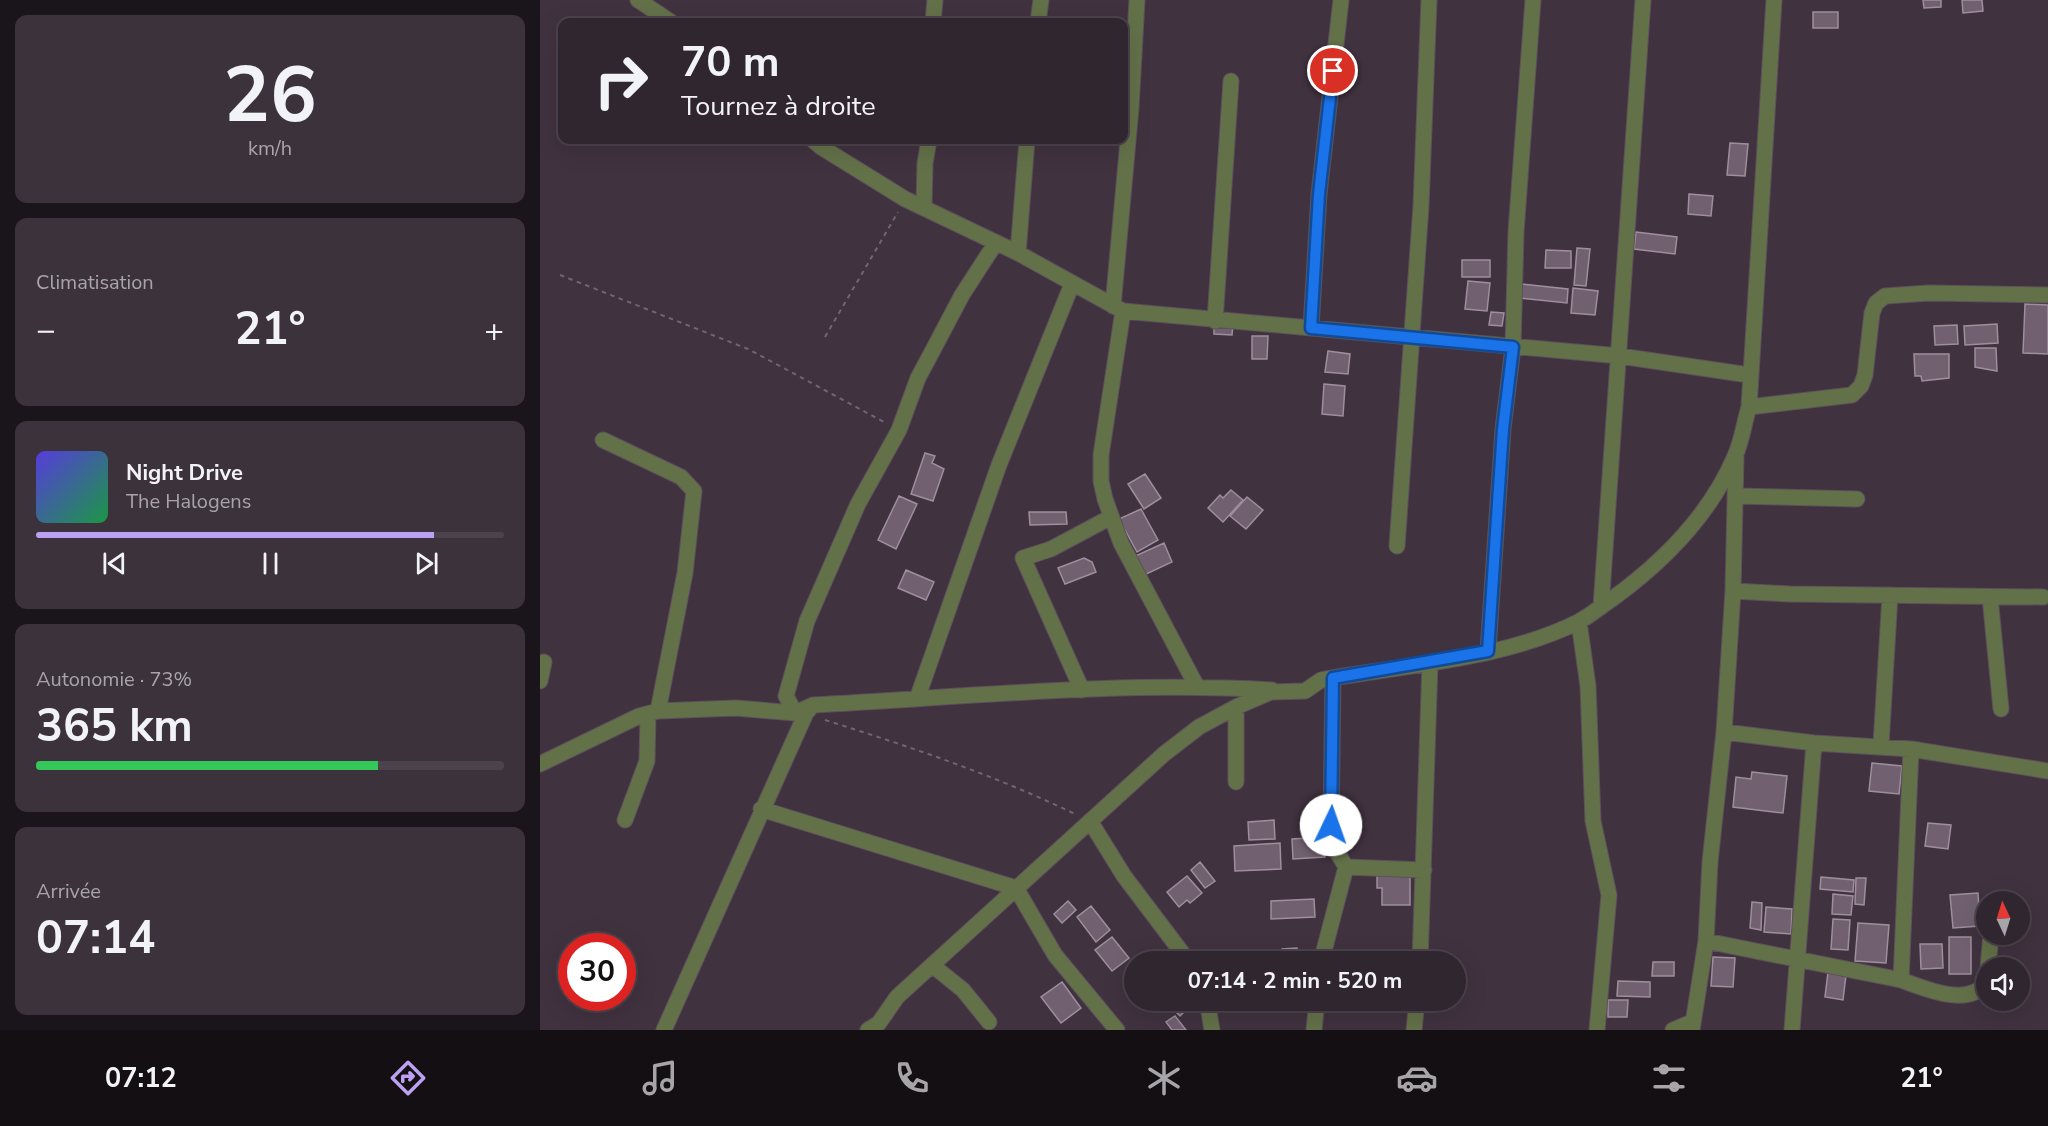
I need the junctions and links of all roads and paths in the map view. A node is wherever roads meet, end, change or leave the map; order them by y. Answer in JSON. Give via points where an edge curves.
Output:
{"nodes":[{"id":1,"x":638,"y":0,"type":"edge"},
{"id":2,"x":935,"y":0,"type":"edge"},
{"id":3,"x":1041,"y":0,"type":"edge"},
{"id":4,"x":1137,"y":0,"type":"edge"},
{"id":5,"x":1341,"y":0,"type":"edge"},
{"id":6,"x":1429,"y":0,"type":"edge"},
{"id":7,"x":1533,"y":0,"type":"edge"},
{"id":8,"x":1643,"y":0,"type":"edge"},
{"id":9,"x":1774,"y":0,"type":"edge"},
{"id":10,"x":665,"y":18,"type":"edge"},
{"id":11,"x":933,"y":18,"type":"edge"},
{"id":12,"x":1039,"y":18,"type":"edge"},
{"id":13,"x":1232,"y":81,"type":"dead end"},
{"id":14,"x":817,"y":144,"type":"edge"},
{"id":15,"x":928,"y":144,"type":"edge"},
{"id":16,"x":1027,"y":144,"type":"edge"},
{"id":17,"x":905,"y":199,"type":"junction"},
{"id":18,"x":924,"y":207,"type":"junction"},
{"id":19,"x":995,"y":244,"type":"junction"},
{"id":20,"x":1018,"y":254,"type":"junction"},
{"id":21,"x":560,"y":275,"type":"dead end"},
{"id":22,"x":1072,"y":284,"type":"junction"},
{"id":23,"x":2048,"y":295,"type":"edge"},
{"id":24,"x":1118,"y":308,"type":"junction"},
{"id":25,"x":1215,"y":321,"type":"junction"},
{"id":26,"x":1311,"y":328,"type":"junction"},
{"id":27,"x":825,"y":337,"type":"dead end"},
{"id":28,"x":1412,"y":337,"type":"junction"},
{"id":29,"x":1513,"y":347,"type":"junction"},
{"id":30,"x":1620,"y":356,"type":"junction"},
{"id":31,"x":1749,"y":375,"type":"junction"},
{"id":32,"x":1749,"y":407,"type":"junction"},
{"id":33,"x":898,"y":430,"type":"junction"},
{"id":34,"x":603,"y":440,"type":"dead end"},
{"id":35,"x":1736,"y":454,"type":"junction"},
{"id":36,"x":1736,"y":496,"type":"junction"},
{"id":37,"x":1857,"y":499,"type":"dead end"},
{"id":38,"x":1111,"y":517,"type":"junction"},
{"id":39,"x":1396,"y":546,"type":"dead end"},
{"id":40,"x":1733,"y":591,"type":"junction"},
{"id":41,"x":1890,"y":595,"type":"junction"},
{"id":42,"x":1990,"y":597,"type":"junction"},
{"id":43,"x":2043,"y":597,"type":"dead end"},
{"id":44,"x":1600,"y":607,"type":"junction"},
{"id":45,"x":1579,"y":622,"type":"junction"},
{"id":46,"x":1488,"y":651,"type":"junction"},
{"id":47,"x":544,"y":662,"type":"dead end"},
{"id":48,"x":1430,"y":663,"type":"junction"},
{"id":49,"x":1333,"y":678,"type":"junction"},
{"id":50,"x":540,"y":681,"type":"edge"},
{"id":51,"x":1196,"y":685,"type":"junction"},
{"id":52,"x":1082,"y":690,"type":"junction"},
{"id":53,"x":1305,"y":691,"type":"junction"},
{"id":54,"x":917,"y":699,"type":"junction"},
{"id":55,"x":1236,"y":707,"type":"junction"},
{"id":56,"x":2001,"y":709,"type":"dead end"},
{"id":57,"x":804,"y":711,"type":"junction"},
{"id":58,"x":653,"y":712,"type":"junction"},
{"id":59,"x":1724,"y":732,"type":"junction"},
{"id":60,"x":1814,"y":743,"type":"junction"},
{"id":61,"x":1881,"y":745,"type":"junction"},
{"id":62,"x":1911,"y":748,"type":"junction"},
{"id":63,"x":540,"y":764,"type":"edge"},
{"id":64,"x":2048,"y":771,"type":"edge"},
{"id":65,"x":1236,"y":782,"type":"dead end"},
{"id":66,"x":761,"y":809,"type":"junction"},
{"id":67,"x":625,"y":820,"type":"dead end"},
{"id":68,"x":1090,"y":821,"type":"junction"},
{"id":69,"x":1346,"y":867,"type":"junction"},
{"id":70,"x":1424,"y":870,"type":"junction"},
{"id":71,"x":1016,"y":888,"type":"junction"},
{"id":72,"x":1706,"y":940,"type":"junction"},
{"id":73,"x":1182,"y":951,"type":"edge"},
{"id":74,"x":1324,"y":951,"type":"edge"},
{"id":75,"x":1420,"y":951,"type":"edge"},
{"id":76,"x":1800,"y":960,"type":"junction"},
{"id":77,"x":932,"y":965,"type":"junction"},
{"id":78,"x":1901,"y":980,"type":"junction"},
{"id":79,"x":1976,"y":992,"type":"edge"},
{"id":80,"x":1209,"y":1011,"type":"edge"},
{"id":81,"x":1316,"y":1011,"type":"edge"},
{"id":82,"x":1416,"y":1011,"type":"edge"},
{"id":83,"x":989,"y":1022,"type":"dead end"},
{"id":84,"x":1692,"y":1026,"type":"edge"},
{"id":85,"x":877,"y":1028,"type":"edge"},
{"id":86,"x":664,"y":1030,"type":"edge"},
{"id":87,"x":1117,"y":1030,"type":"edge"},
{"id":88,"x":1212,"y":1030,"type":"edge"},
{"id":89,"x":1314,"y":1030,"type":"edge"},
{"id":90,"x":1414,"y":1030,"type":"edge"},
{"id":91,"x":1597,"y":1030,"type":"edge"},
{"id":92,"x":1673,"y":1030,"type":"edge"},
{"id":93,"x":1792,"y":1030,"type":"edge"}],
"edges":[{"from":1,"to":10,"type":"street"},
{"from":2,"to":11,"type":"street"},
{"from":3,"to":12,"type":"street"},
{"from":4,"to":24,"type":"street"},
{"from":5,"to":26,"type":"street","via":[[1319,194]]},
{"from":6,"to":28,"type":"street"},
{"from":7,"to":29,"type":"street","via":[[1517,220]]},
{"from":8,"to":30,"type":"street"},
{"from":9,"to":31,"type":"street"},
{"from":13,"to":25,"type":"street"},
{"from":14,"to":17,"type":"street"},
{"from":15,"to":18,"type":"street"},
{"from":16,"to":20,"type":"street"},
{"from":17,"to":18,"type":"street"},
{"from":17,"to":27,"type":"path"},
{"from":18,"to":19,"type":"street"},
{"from":19,"to":20,"type":"street"},
{"from":19,"to":33,"type":"street","via":[[962,295],[918,378]]},
{"from":20,"to":22,"type":"street"},
{"from":21,"to":33,"type":"path","via":[[748,349]]},
{"from":22,"to":24,"type":"street"},
{"from":22,"to":54,"type":"street","via":[[999,465]]},
{"from":23,"to":32,"type":"street","via":[[1885,296],[1872,313],[1865,375],[1852,395]]},
{"from":24,"to":25,"type":"street"},
{"from":24,"to":38,"type":"street","via":[[1101,455],[1101,481]]},
{"from":25,"to":26,"type":"street"},
{"from":26,"to":28,"type":"street"},
{"from":28,"to":29,"type":"street"},
{"from":28,"to":39,"type":"street"},
{"from":29,"to":30,"type":"street"},
{"from":29,"to":46,"type":"street","via":[[1503,429]]},
{"from":30,"to":31,"type":"street"},
{"from":30,"to":44,"type":"street"},
{"from":31,"to":32,"type":"street"},
{"from":32,"to":35,"type":"street"},
{"from":33,"to":57,"type":"street","via":[[858,504],[807,621],[786,696]]},
{"from":34,"to":58,"type":"street","via":[[681,477],[694,491],[685,573]]},
{"from":35,"to":36,"type":"street"},
{"from":35,"to":44,"type":"street","via":[[1720,487],[1685,534],[1664,557]]},
{"from":36,"to":37,"type":"street"},
{"from":36,"to":40,"type":"street"},
{"from":38,"to":51,"type":"street"},
{"from":38,"to":52,"type":"street","via":[[1051,549],[1023,558]]},
{"from":40,"to":41,"type":"street"},
{"from":40,"to":59,"type":"street"},
{"from":41,"to":42,"type":"street"},
{"from":41,"to":61,"type":"street"},
{"from":42,"to":43,"type":"street"},
{"from":42,"to":56,"type":"street"},
{"from":44,"to":45,"type":"street"},
{"from":45,"to":46,"type":"street"},
{"from":45,"to":91,"type":"street","via":[[1588,686],[1593,821],[1609,895]]},
{"from":46,"to":48,"type":"street"},
{"from":47,"to":50,"type":"street"},
{"from":48,"to":49,"type":"street"},
{"from":48,"to":70,"type":"street"},
{"from":49,"to":53,"type":"street","via":[[1321,680]]},
{"from":49,"to":69,"type":"street","via":[[1331,825],[1337,852]]},
{"from":51,"to":52,"type":"street"},
{"from":51,"to":53,"type":"street"},
{"from":52,"to":54,"type":"street"},
{"from":53,"to":55,"type":"street","via":[[1271,692]]},
{"from":54,"to":57,"type":"street"},
{"from":55,"to":65,"type":"street"},
{"from":55,"to":68,"type":"street","via":[[1199,727],[1164,754]]},
{"from":57,"to":58,"type":"street","via":[[736,708]]},
{"from":57,"to":66,"type":"street"},
{"from":57,"to":68,"type":"path","via":[[1017,786]]},
{"from":58,"to":63,"type":"street"},
{"from":58,"to":67,"type":"street","via":[[646,761]]},
{"from":59,"to":60,"type":"street"},
{"from":59,"to":72,"type":"street"},
{"from":60,"to":61,"type":"street"},
{"from":60,"to":76,"type":"street"},
{"from":61,"to":62,"type":"street"},
{"from":62,"to":64,"type":"street"},
{"from":62,"to":78,"type":"street"},
{"from":66,"to":71,"type":"street"},
{"from":66,"to":86,"type":"street"},
{"from":68,"to":71,"type":"street"},
{"from":68,"to":73,"type":"street","via":[[1124,876]]},
{"from":69,"to":70,"type":"street"},
{"from":69,"to":74,"type":"street"},
{"from":70,"to":75,"type":"street"},
{"from":71,"to":77,"type":"street"},
{"from":71,"to":87,"type":"street","via":[[1055,956]]},
{"from":72,"to":76,"type":"street"},
{"from":72,"to":84,"type":"street"},
{"from":76,"to":78,"type":"street"},
{"from":76,"to":93,"type":"street"},
{"from":77,"to":83,"type":"street","via":[[963,990]]},
{"from":77,"to":85,"type":"street","via":[[897,997]]},
{"from":78,"to":79,"type":"street","via":[[1937,992]]},
{"from":80,"to":88,"type":"street"},
{"from":81,"to":89,"type":"street"},
{"from":82,"to":90,"type":"street"},
{"from":84,"to":92,"type":"street"}]}
